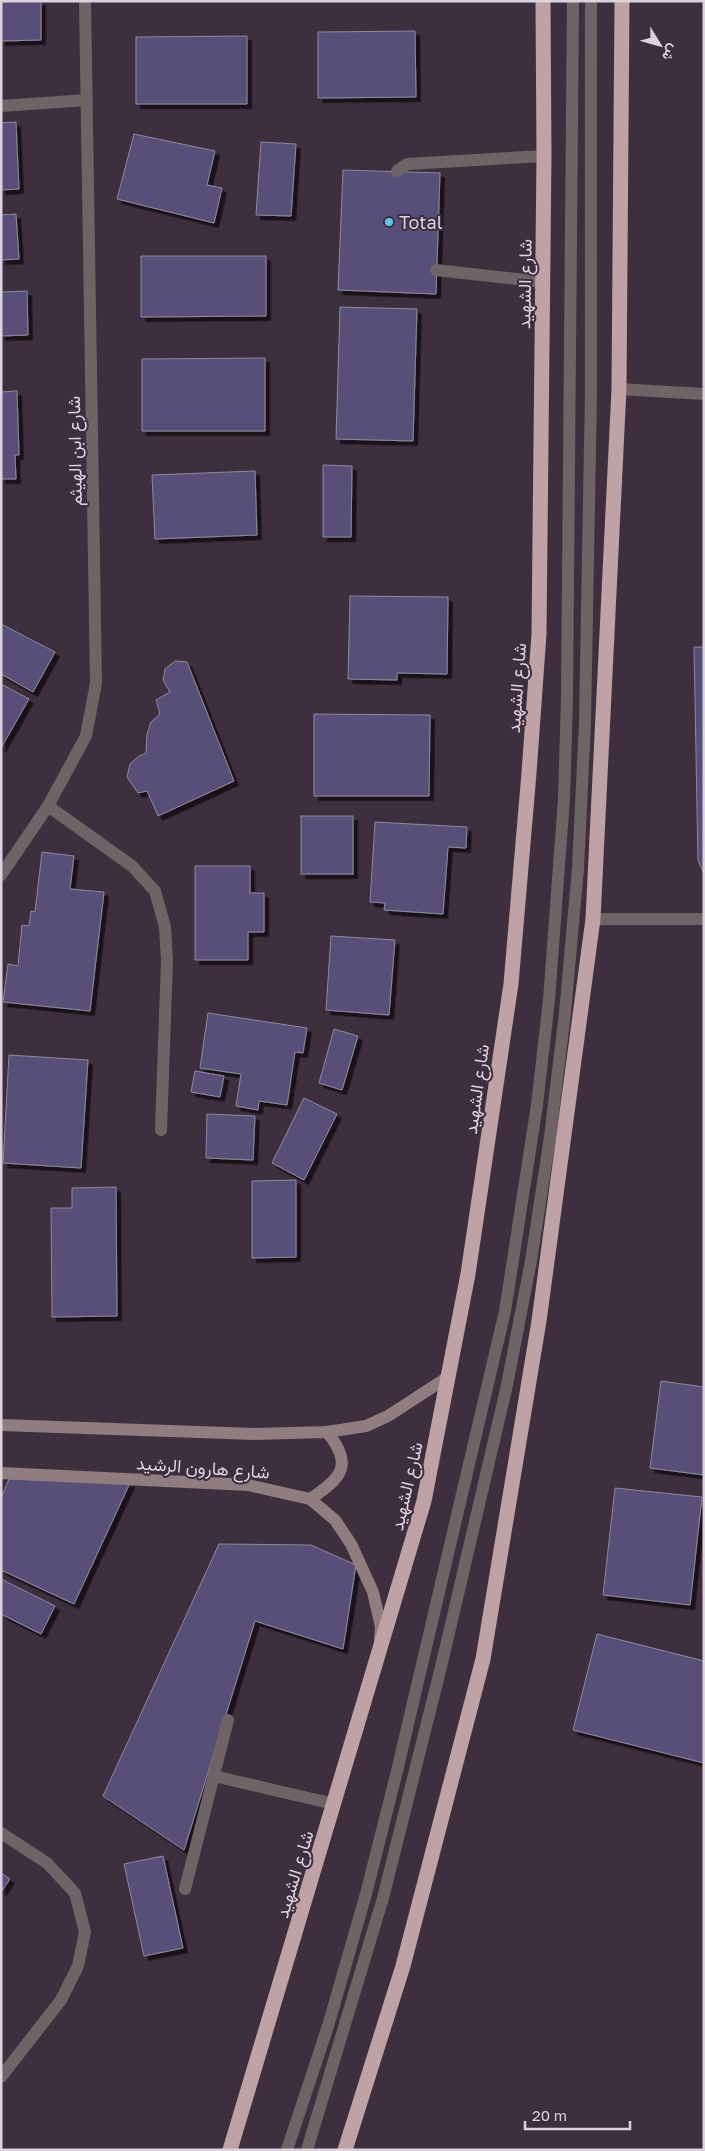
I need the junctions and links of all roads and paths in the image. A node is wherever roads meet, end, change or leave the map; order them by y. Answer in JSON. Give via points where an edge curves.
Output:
{"nodes":[{"id":1,"x":85,"y":1,"type":"edge"},
{"id":2,"x":543,"y":1,"type":"edge"},
{"id":3,"x":573,"y":1,"type":"edge"},
{"id":4,"x":591,"y":1,"type":"edge"},
{"id":5,"x":622,"y":1,"type":"edge"},
{"id":6,"x":87,"y":100,"type":"junction"},
{"id":7,"x":1,"y":106,"type":"edge"},
{"id":8,"x":544,"y":156,"type":"junction"},
{"id":9,"x":397,"y":171,"type":"dead end"},
{"id":10,"x":436,"y":270,"type":"dead end"},
{"id":11,"x":543,"y":282,"type":"junction"},
{"id":12,"x":620,"y":389,"type":"junction"},
{"id":13,"x":704,"y":394,"type":"edge"},
{"id":14,"x":48,"y":806,"type":"junction"},
{"id":15,"x":1,"y":874,"type":"edge"},
{"id":16,"x":593,"y":919,"type":"junction"},
{"id":17,"x":704,"y":919,"type":"edge"},
{"id":18,"x":161,"y":1130,"type":"dead end"},
{"id":19,"x":448,"y":1377,"type":"junction"},
{"id":20,"x":1,"y":1425,"type":"edge"},
{"id":21,"x":327,"y":1432,"type":"junction"},
{"id":22,"x":1,"y":1473,"type":"edge"},
{"id":23,"x":310,"y":1499,"type":"junction"},
{"id":24,"x":379,"y":1658,"type":"junction"},
{"id":25,"x":228,"y":1720,"type":"dead end"},
{"id":26,"x":214,"y":1776,"type":"junction"},
{"id":27,"x":334,"y":1804,"type":"junction"},
{"id":28,"x":1,"y":1833,"type":"edge"},
{"id":29,"x":185,"y":1889,"type":"dead end"},
{"id":30,"x":1,"y":2076,"type":"edge"},
{"id":31,"x":230,"y":2150,"type":"edge"},
{"id":32,"x":287,"y":2150,"type":"edge"},
{"id":33,"x":307,"y":2150,"type":"edge"},
{"id":34,"x":345,"y":2150,"type":"edge"}],
"edges":[{"from":1,"to":6,"type":"street","name":"شارع ابن الهيثم"},
{"from":2,"to":8,"type":"highway","name":"شارع الشهيد"},
{"from":3,"to":32,"type":"street","via":[[564,799],[550,991],[537,1105],[505,1311],[398,1771],[336,1998]]},
{"from":4,"to":33,"type":"street","via":[[591,391],[585,723],[578,868],[550,1137],[531,1262],[507,1385],[442,1667],[383,1898]]},
{"from":5,"to":12,"type":"highway"},
{"from":6,"to":7,"type":"street"},
{"from":6,"to":14,"type":"street","name":"شارع ابن الهيثم","via":[[96,683],[86,736]]},
{"from":8,"to":9,"type":"street","via":[[408,164]]},
{"from":8,"to":11,"type":"highway","name":"شارع الشهيد"},
{"from":10,"to":11,"type":"street"},
{"from":11,"to":19,"type":"highway","name":"شارع الشهيد","via":[[539,634],[520,882],[511,984],[468,1274]]},
{"from":12,"to":13,"type":"street"},
{"from":12,"to":16,"type":"highway"},
{"from":14,"to":15,"type":"street","name":"شارع ابن الهيثم"},
{"from":14,"to":18,"type":"street","via":[[132,866],[155,891],[165,927],[167,960]]},
{"from":16,"to":17,"type":"street"},
{"from":16,"to":34,"type":"highway","via":[[539,1321],[483,1659],[403,1966]]},
{"from":19,"to":21,"type":"street","name":"شارع هارون الرشيد","via":[[388,1416],[366,1426]]},
{"from":19,"to":24,"type":"highway","name":"شارع الشهيد","via":[[424,1501]]},
{"from":20,"to":21,"type":"street","name":"شارع هارون الرشيد","via":[[254,1434]]},
{"from":21,"to":23,"type":"street","via":[[343,1454],[342,1468],[328,1488]]},
{"from":22,"to":23,"type":"street","name":"شارع هارون الرشيد","via":[[248,1485]]},
{"from":23,"to":24,"type":"street","name":"شارع هارون الرشيد","via":[[335,1520],[351,1544],[373,1592],[381,1627]]},
{"from":24,"to":27,"type":"highway","name":"شارع الشهيد"},
{"from":25,"to":26,"type":"street"},
{"from":26,"to":27,"type":"street"},
{"from":26,"to":29,"type":"street"},
{"from":27,"to":31,"type":"highway","name":"شارع الشهيد"},
{"from":28,"to":30,"type":"street","via":[[47,1862],[75,1893],[85,1932],[78,1966],[61,2000]]}]}
